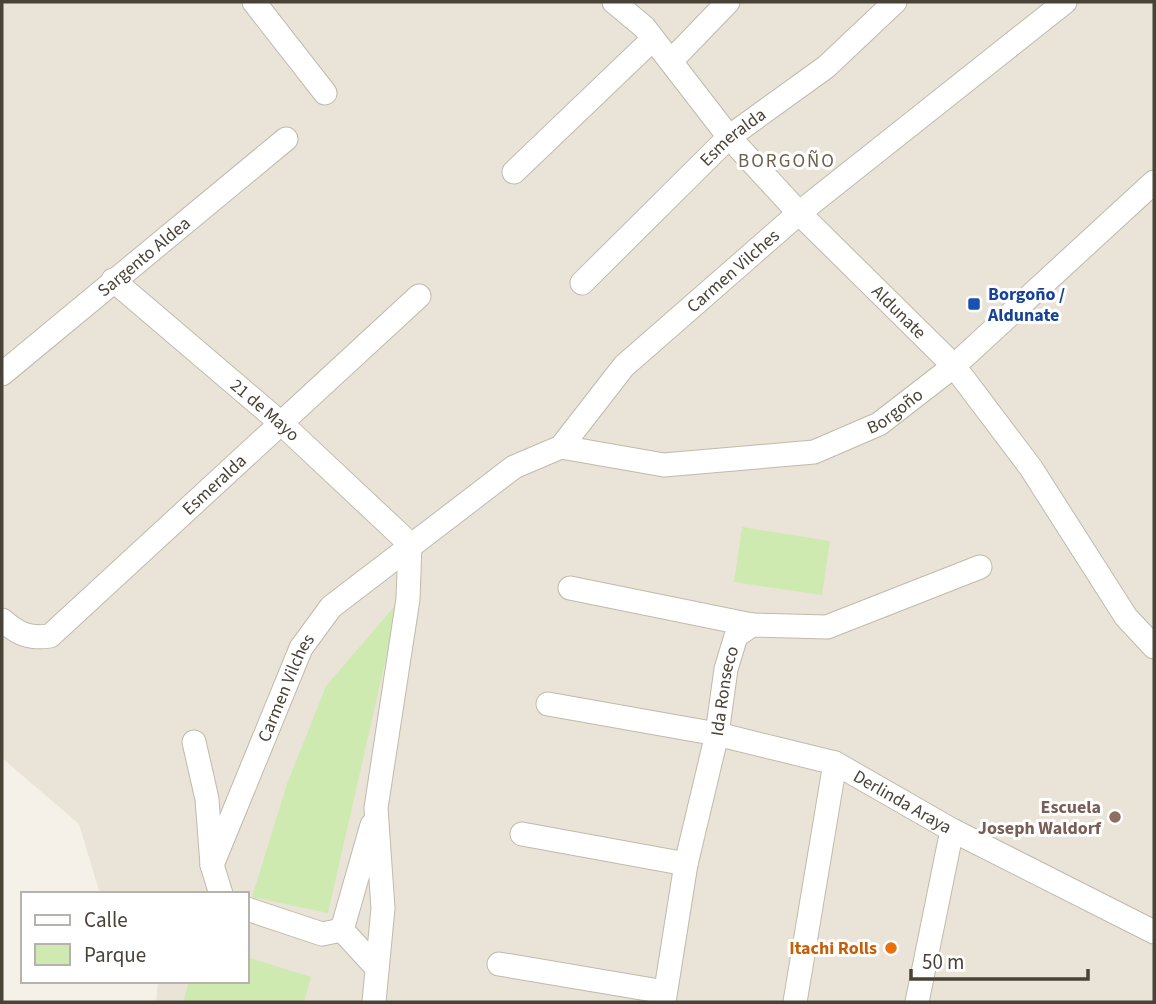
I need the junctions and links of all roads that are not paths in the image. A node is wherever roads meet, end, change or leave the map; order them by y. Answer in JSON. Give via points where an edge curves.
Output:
{"nodes":[{"id":1,"x":254,"y":2,"type":"edge"},
{"id":2,"x":614,"y":2,"type":"edge"},
{"id":3,"x":728,"y":2,"type":"edge"},
{"id":4,"x":895,"y":2,"type":"edge"},
{"id":5,"x":1065,"y":2,"type":"edge"},
{"id":6,"x":653,"y":39,"type":"junction"},
{"id":7,"x":672,"y":60,"type":"junction"},
{"id":8,"x":325,"y":93,"type":"dead end"},
{"id":9,"x":729,"y":137,"type":"junction"},
{"id":10,"x":286,"y":139,"type":"dead end"},
{"id":11,"x":514,"y":172,"type":"dead end"},
{"id":12,"x":1154,"y":182,"type":"edge"},
{"id":13,"x":799,"y":214,"type":"junction"},
{"id":14,"x":113,"y":280,"type":"junction"},
{"id":15,"x":582,"y":283,"type":"dead end"},
{"id":16,"x":419,"y":296,"type":"dead end"},
{"id":17,"x":954,"y":366,"type":"junction"},
{"id":18,"x":2,"y":374,"type":"edge"},
{"id":19,"x":282,"y":424,"type":"junction"},
{"id":20,"x":561,"y":447,"type":"junction"},
{"id":21,"x":410,"y":544,"type":"junction"},
{"id":22,"x":980,"y":567,"type":"dead end"},
{"id":23,"x":570,"y":588,"type":"dead end"},
{"id":24,"x":2,"y":620,"type":"edge"},
{"id":25,"x":752,"y":625,"type":"junction"},
{"id":26,"x":1154,"y":647,"type":"edge"},
{"id":27,"x":548,"y":704,"type":"dead end"},
{"id":28,"x":717,"y":734,"type":"junction"},
{"id":29,"x":194,"y":742,"type":"dead end"},
{"id":30,"x":835,"y":763,"type":"junction"},
{"id":31,"x":376,"y":808,"type":"junction"},
{"id":32,"x":952,"y":830,"type":"junction"},
{"id":33,"x":522,"y":834,"type":"dead end"},
{"id":34,"x":686,"y":864,"type":"junction"},
{"id":35,"x":212,"y":865,"type":"junction"},
{"id":36,"x":220,"y":892,"type":"edge"},
{"id":37,"x":248,"y":909,"type":"edge"},
{"id":38,"x":342,"y":930,"type":"junction"},
{"id":39,"x":1154,"y":932,"type":"edge"},
{"id":40,"x":499,"y":964,"type":"dead end"},
{"id":41,"x":377,"y":968,"type":"junction"},
{"id":42,"x":664,"y":997,"type":"edge"},
{"id":43,"x":374,"y":1002,"type":"edge"},
{"id":44,"x":795,"y":1002,"type":"edge"},
{"id":45,"x":917,"y":1002,"type":"edge"}],
"edges":[{"from":1,"to":8,"type":"street"},
{"from":2,"to":6,"type":"street","name":"Aldunate"},
{"from":3,"to":7,"type":"street"},
{"from":4,"to":9,"type":"street","name":"Esmeralda","via":[[826,66]]},
{"from":5,"to":13,"type":"street","name":"Carmen Vilches"},
{"from":6,"to":7,"type":"street","name":"Aldunate"},
{"from":6,"to":11,"type":"street"},
{"from":7,"to":9,"type":"street","name":"Aldunate"},
{"from":9,"to":13,"type":"street","name":"Aldunate"},
{"from":9,"to":15,"type":"street","name":"Esmeralda"},
{"from":10,"to":14,"type":"street","name":"Sargento Aldea"},
{"from":12,"to":17,"type":"street","name":"Borgoño"},
{"from":13,"to":17,"type":"street","name":"Aldunate"},
{"from":13,"to":20,"type":"street","name":"Carmen Vilches","via":[[624,366]]},
{"from":14,"to":18,"type":"street","name":"Sargento Aldea"},
{"from":14,"to":19,"type":"street","name":"21 de Mayo"},
{"from":16,"to":19,"type":"street","name":"Esmeralda"},
{"from":17,"to":20,"type":"street","name":"Borgoño","via":[[879,424],[814,452],[664,465]]},
{"from":17,"to":26,"type":"street","name":"Aldunate","via":[[1031,468],[1126,617]]},
{"from":19,"to":21,"type":"street","name":"21 de Mayo"},
{"from":19,"to":24,"type":"street","name":"Esmeralda","via":[[50,636],[33,639]]},
{"from":20,"to":21,"type":"street","name":"Carmen Vilches","via":[[514,467]]},
{"from":21,"to":31,"type":"street","via":[[408,599]]},
{"from":21,"to":35,"type":"street","name":"Carmen Vilches","via":[[331,607],[301,648]]},
{"from":22,"to":25,"type":"street","name":"Ida Ronseco","via":[[827,628]]},
{"from":23,"to":25,"type":"street"},
{"from":25,"to":28,"type":"street","name":"Ida Ronseco","via":[[736,636],[726,669]]},
{"from":27,"to":28,"type":"street","name":"Derlinda Araya"},
{"from":28,"to":30,"type":"street","name":"Derlinda Araya"},
{"from":28,"to":34,"type":"street","name":"Ida Ronseco"},
{"from":29,"to":35,"type":"street","via":[[207,799]]},
{"from":30,"to":32,"type":"street","name":"Derlinda Araya"},
{"from":30,"to":44,"type":"street"},
{"from":31,"to":38,"type":"street"},
{"from":31,"to":41,"type":"street","via":[[383,908]]},
{"from":32,"to":39,"type":"street","name":"Derlinda Araya"},
{"from":32,"to":45,"type":"street"},
{"from":33,"to":34,"type":"street"},
{"from":34,"to":42,"type":"street","name":"Ida Ronseco"},
{"from":35,"to":36,"type":"street"},
{"from":37,"to":38,"type":"street","via":[[322,934]]},
{"from":38,"to":41,"type":"street"},
{"from":40,"to":42,"type":"street"},
{"from":41,"to":43,"type":"street"}]}
